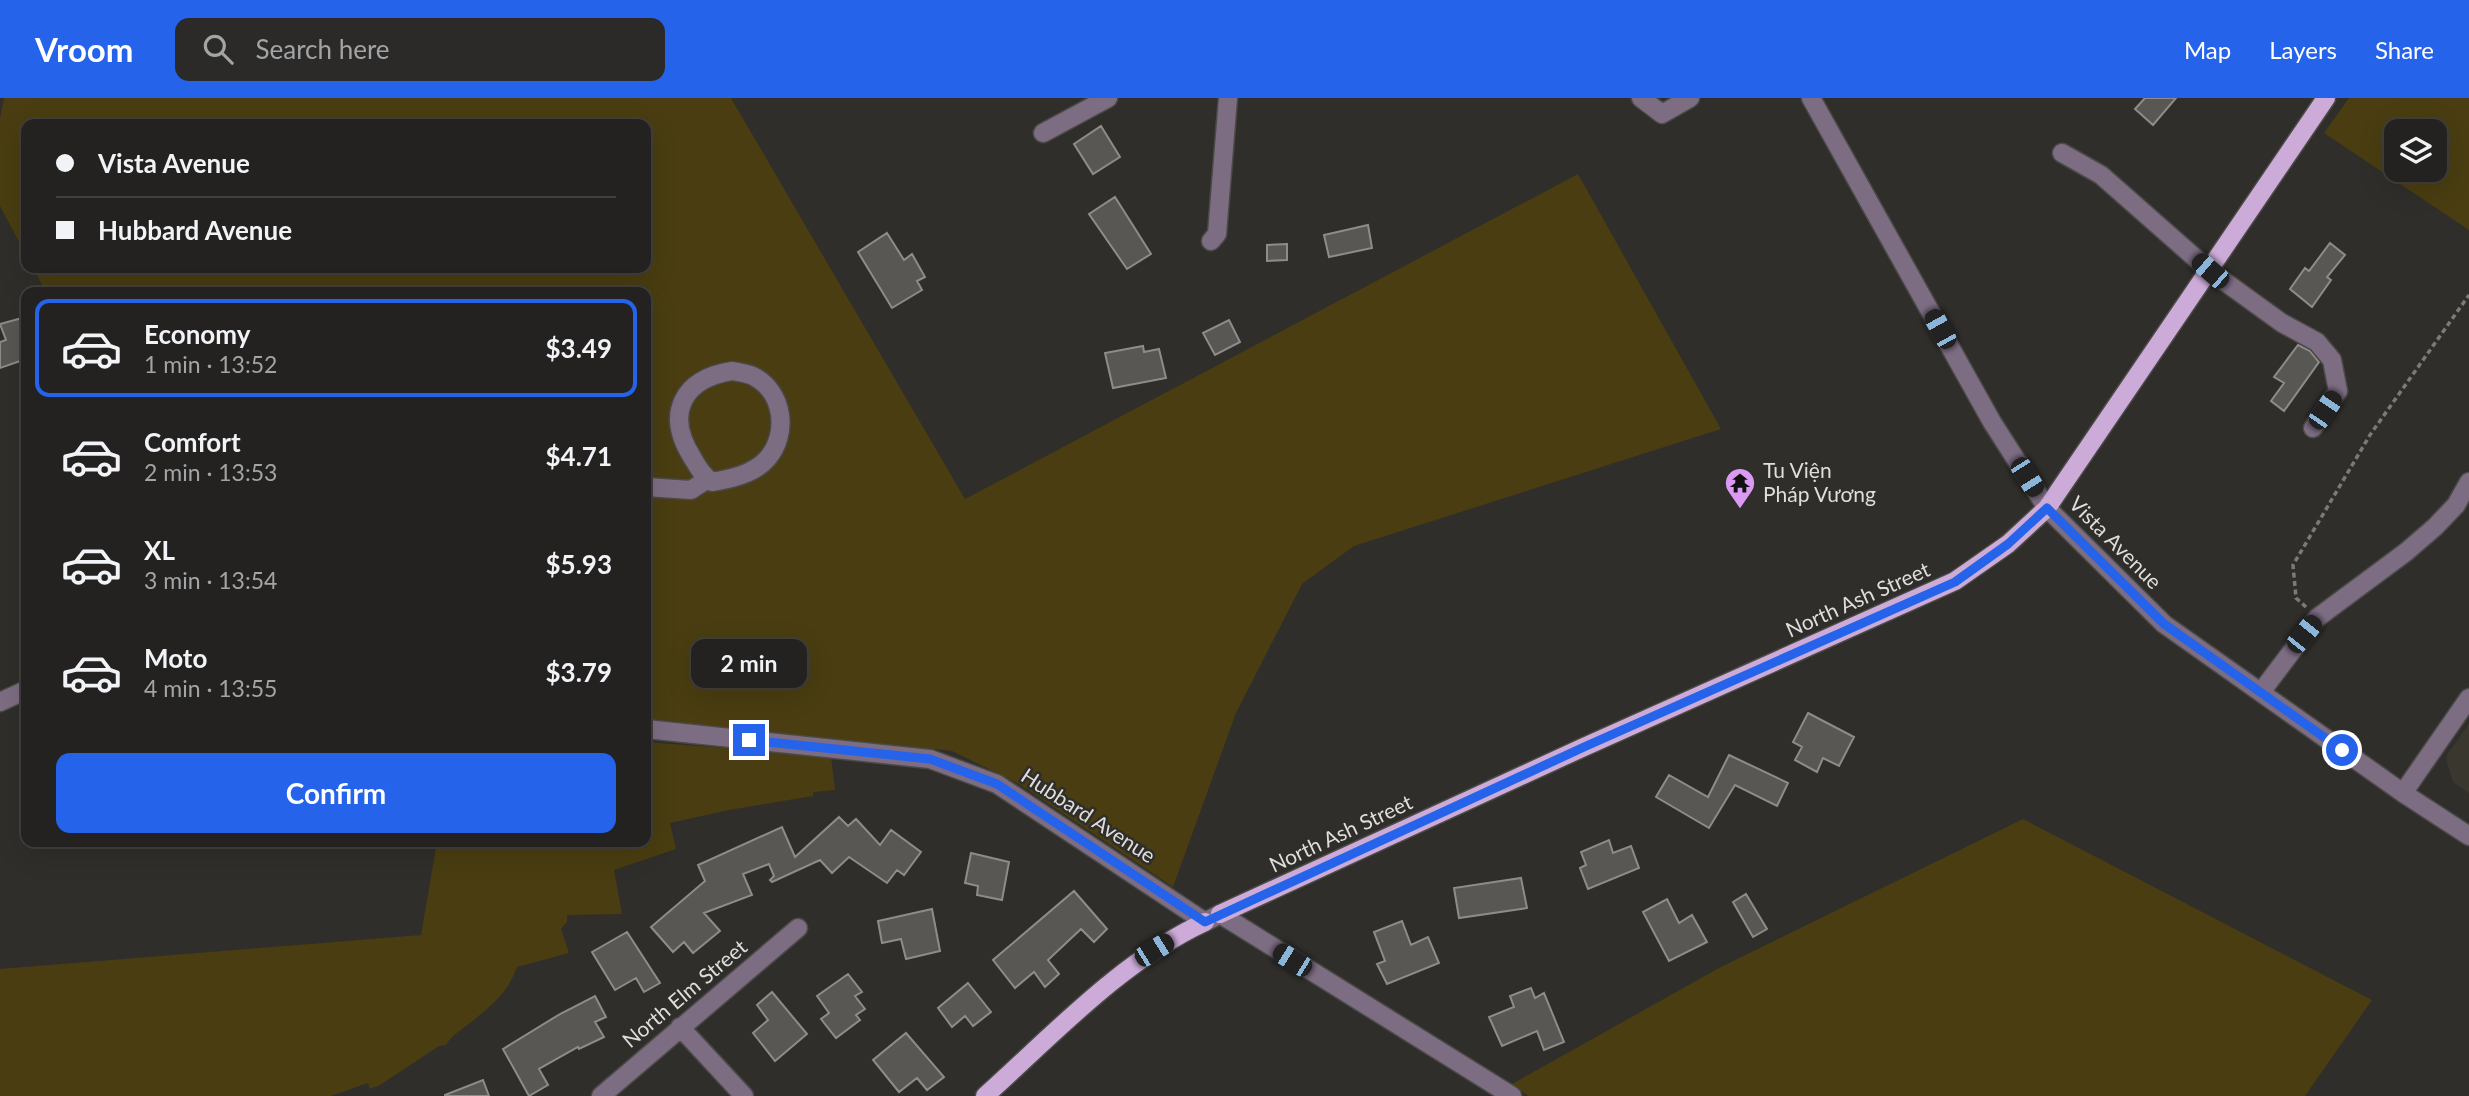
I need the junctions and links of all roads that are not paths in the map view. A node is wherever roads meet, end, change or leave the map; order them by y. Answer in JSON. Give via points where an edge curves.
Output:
{"nodes":[{"id":1,"x":1108,"y":98,"type":"edge"},
{"id":2,"x":1228,"y":98,"type":"edge"},
{"id":3,"x":1642,"y":98,"type":"edge"},
{"id":4,"x":1690,"y":98,"type":"edge"},
{"id":5,"x":1811,"y":98,"type":"edge"},
{"id":6,"x":2326,"y":98,"type":"edge"},
{"id":7,"x":1043,"y":133,"type":"dead end"},
{"id":8,"x":2062,"y":153,"type":"dead end"},
{"id":9,"x":1211,"y":241,"type":"dead end"},
{"id":10,"x":2210,"y":271,"type":"junction"},
{"id":11,"x":2313,"y":428,"type":"dead end"},
{"id":12,"x":708,"y":479,"type":"junction"},
{"id":13,"x":2469,"y":482,"type":"edge"},
{"id":14,"x":651,"y":488,"type":"edge"},
{"id":15,"x":2047,"y":508,"type":"junction"},
{"id":16,"x":2261,"y":692,"type":"junction"},
{"id":17,"x":21,"y":693,"type":"edge"},
{"id":18,"x":2469,"y":698,"type":"edge"},
{"id":19,"x":0,"y":702,"type":"edge"},
{"id":20,"x":651,"y":730,"type":"edge"},
{"id":21,"x":2403,"y":793,"type":"junction"},
{"id":22,"x":2469,"y":836,"type":"edge"},
{"id":23,"x":1213,"y":918,"type":"junction"},
{"id":24,"x":798,"y":928,"type":"dead end"},
{"id":25,"x":680,"y":1027,"type":"junction"},
{"id":26,"x":601,"y":1096,"type":"edge"},
{"id":27,"x":744,"y":1096,"type":"edge"},
{"id":28,"x":985,"y":1096,"type":"edge"},
{"id":29,"x":1512,"y":1096,"type":"edge"}],
"edges":[{"from":1,"to":7,"type":"street"},
{"from":2,"to":9,"type":"street","via":[[1217,234]]},
{"from":3,"to":4,"type":"street","via":[[1662,114]]},
{"from":5,"to":15,"type":"street","name":"Vista Avenue","via":[[1992,422]]},
{"from":6,"to":10,"type":"main road","name":"North Ash Street"},
{"from":8,"to":10,"type":"street","via":[[2101,175]]},
{"from":10,"to":11,"type":"street","via":[[2282,324],[2317,342],[2332,360],[2338,391]]},
{"from":10,"to":15,"type":"main road","name":"North Ash Street"},
{"from":12,"to":12,"type":"street","via":[[682,441],[678,421],[683,401],[694,385],[712,374],[732,371],[751,375],[768,387],[778,404],[782,424],[777,444],[758,467],[729,479]]},
{"from":12,"to":14,"type":"street","via":[[691,490]]},
{"from":13,"to":16,"type":"street","via":[[2435,527],[2317,618]]},
{"from":15,"to":16,"type":"street","name":"Vista Avenue","via":[[2164,624]]},
{"from":15,"to":23,"type":"main road","name":"North Ash Street","via":[[2008,544],[1955,582]]},
{"from":16,"to":21,"type":"street","name":"Vista Avenue"},
{"from":17,"to":19,"type":"street"},
{"from":18,"to":21,"type":"street"},
{"from":20,"to":23,"type":"street","name":"Hubbard Avenue","via":[[930,759],[997,784]]},
{"from":21,"to":22,"type":"street","name":"Vista Avenue"},
{"from":23,"to":28,"type":"main road","name":"North Ash Street","via":[[1154,950]]},
{"from":23,"to":29,"type":"street","name":"Hubbard Avenue"},
{"from":24,"to":25,"type":"street","name":"North Elm Street"},
{"from":25,"to":26,"type":"street","name":"North Elm Street"},
{"from":25,"to":27,"type":"street"}]}
